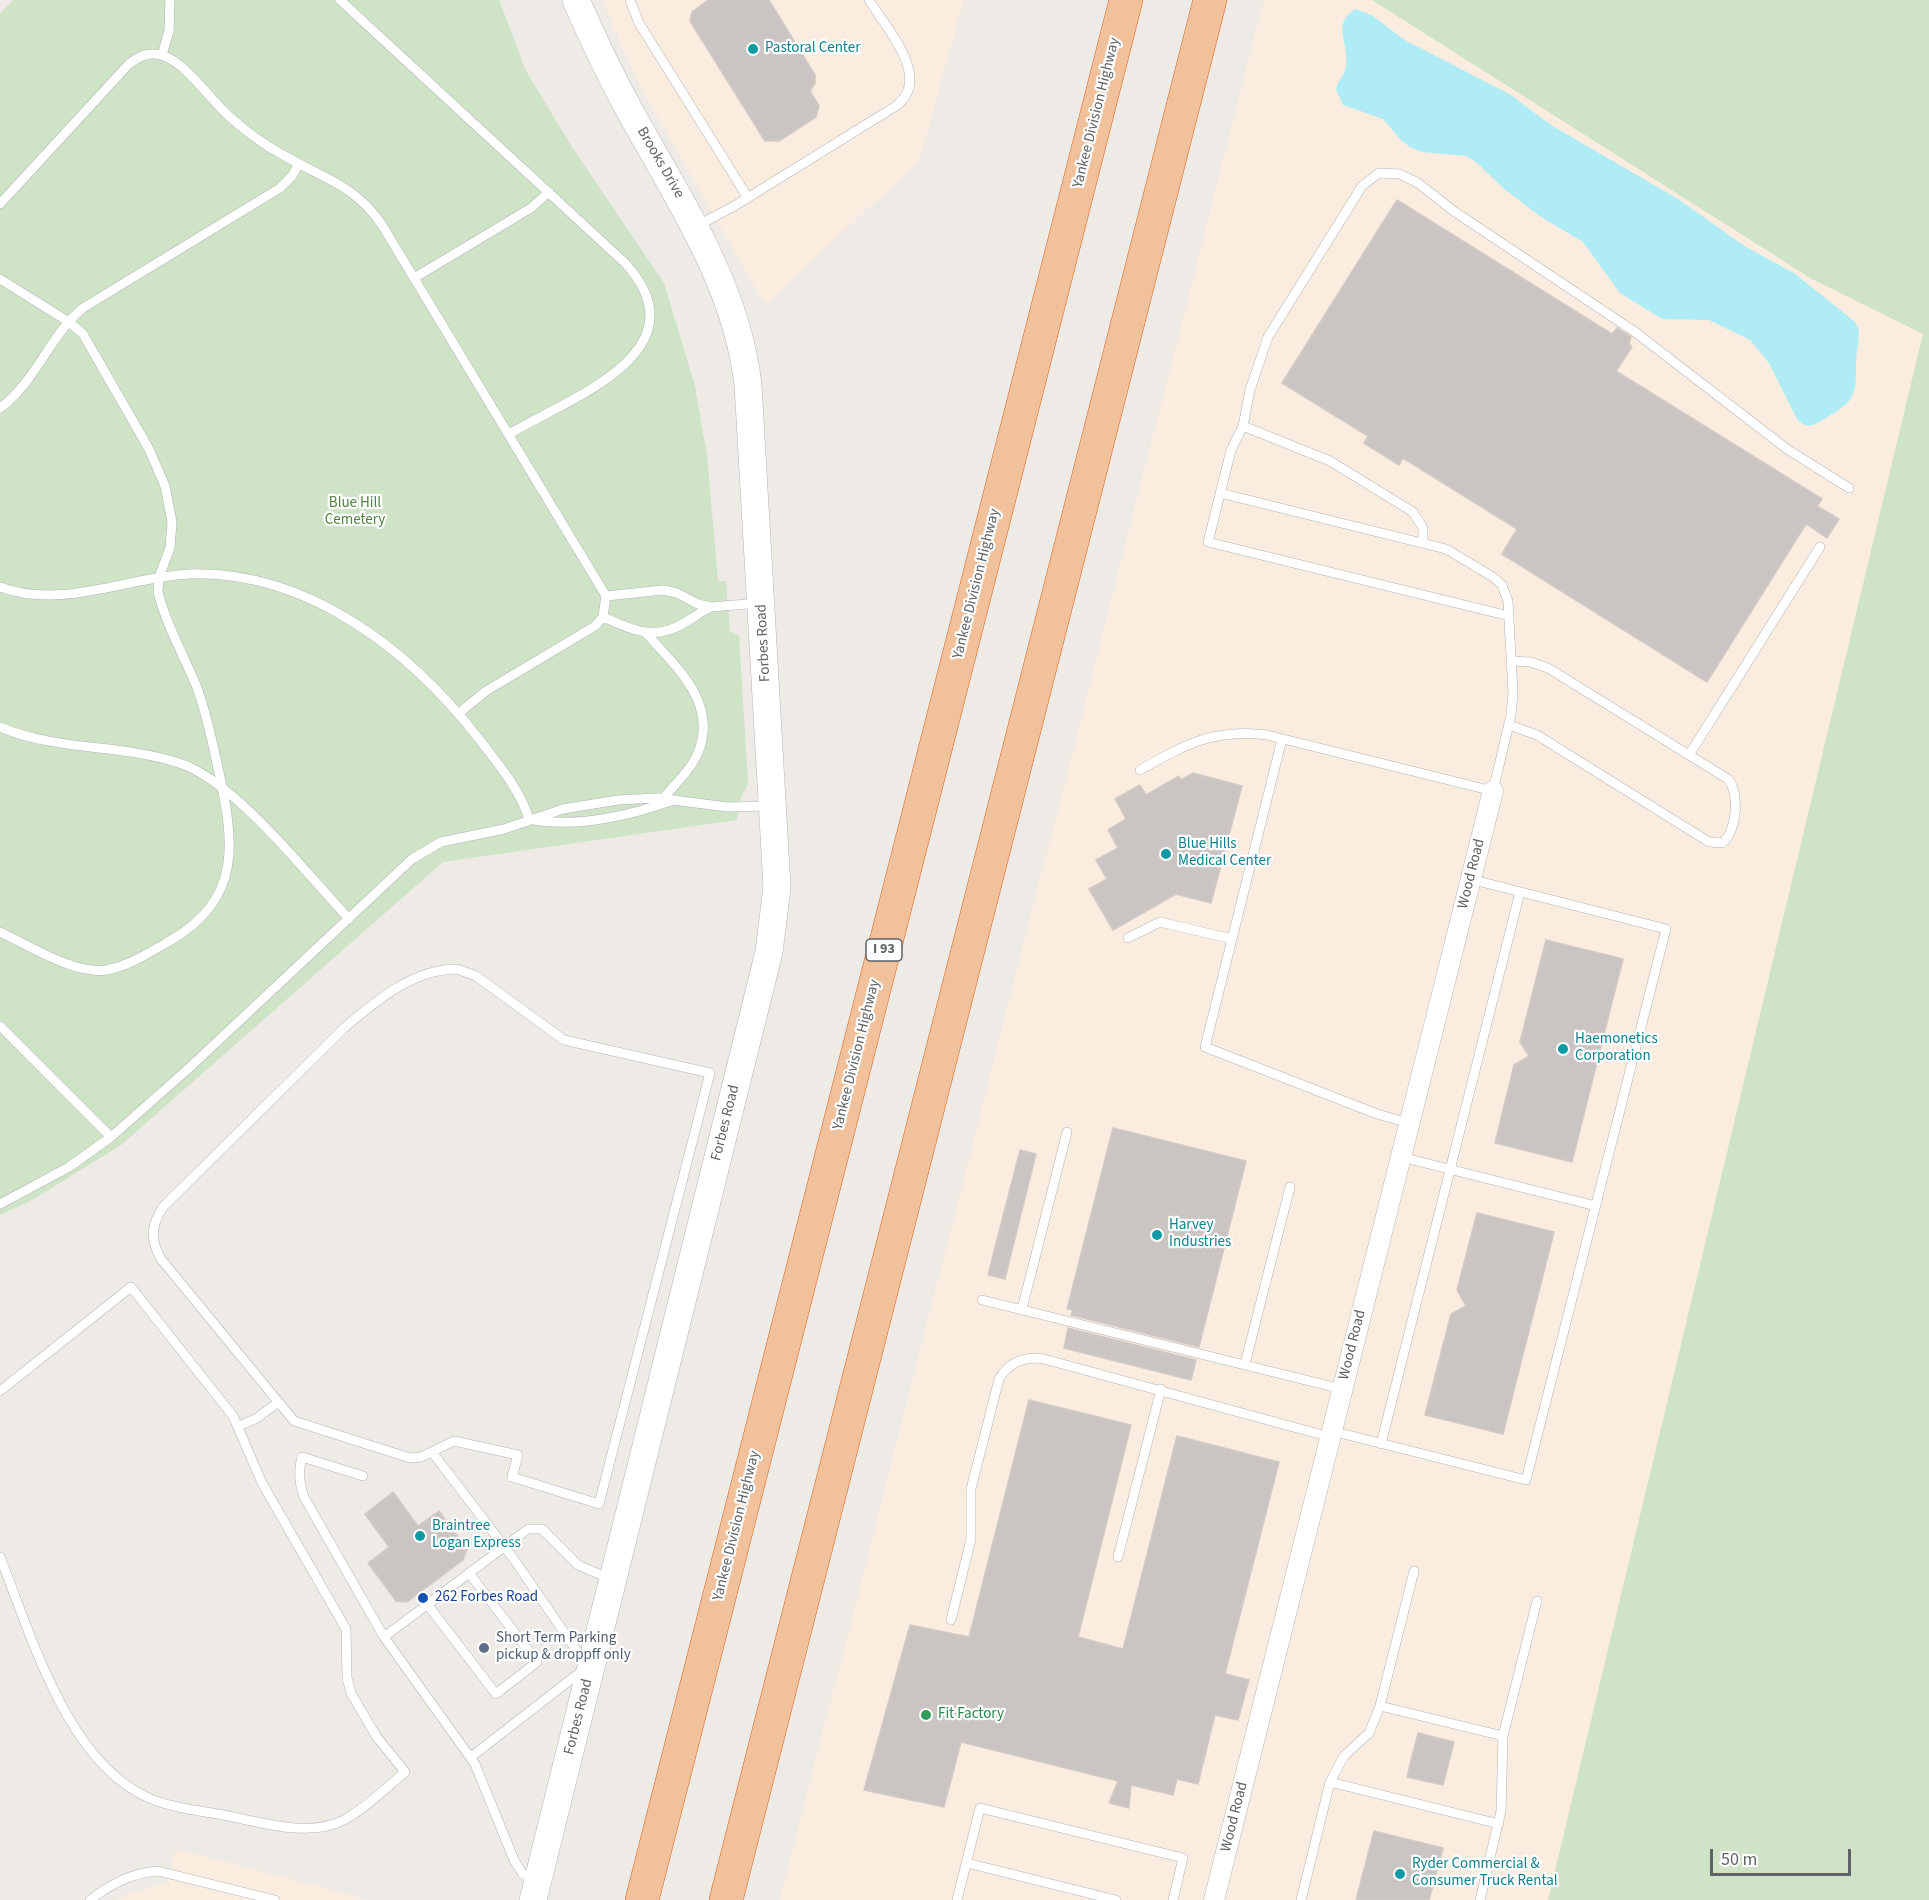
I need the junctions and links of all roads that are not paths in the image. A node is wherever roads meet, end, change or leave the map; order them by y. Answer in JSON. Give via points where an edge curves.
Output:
{"nodes":[{"id":1,"x":170,"y":0,"type":"edge"},
{"id":2,"x":340,"y":0,"type":"edge"},
{"id":3,"x":576,"y":0,"type":"edge"},
{"id":4,"x":630,"y":0,"type":"edge"},
{"id":5,"x":869,"y":0,"type":"edge"},
{"id":6,"x":1126,"y":0,"type":"edge"},
{"id":7,"x":1209,"y":0,"type":"edge"},
{"id":8,"x":162,"y":55,"type":"junction"},
{"id":9,"x":299,"y":164,"type":"junction"},
{"id":10,"x":549,"y":192,"type":"junction"},
{"id":11,"x":748,"y":198,"type":"junction"},
{"id":12,"x":0,"y":204,"type":"edge"},
{"id":13,"x":695,"y":227,"type":"junction"},
{"id":14,"x":414,"y":278,"type":"junction"},
{"id":15,"x":0,"y":279,"type":"edge"},
{"id":16,"x":69,"y":322,"type":"junction"},
{"id":17,"x":736,"y":330,"type":"joint"},
{"id":18,"x":0,"y":408,"type":"edge"},
{"id":19,"x":1243,"y":426,"type":"junction"},
{"id":20,"x":508,"y":434,"type":"junction"},
{"id":21,"x":1849,"y":488,"type":"dead end"},
{"id":22,"x":1221,"y":493,"type":"junction"},
{"id":23,"x":1423,"y":543,"type":"junction"},
{"id":24,"x":1820,"y":547,"type":"dead end"},
{"id":25,"x":159,"y":577,"type":"junction"},
{"id":26,"x":0,"y":587,"type":"edge"},
{"id":27,"x":606,"y":596,"type":"junction"},
{"id":28,"x":762,"y":603,"type":"junction"},
{"id":29,"x":711,"y":608,"type":"junction"},
{"id":30,"x":1509,"y":616,"type":"junction"},
{"id":31,"x":603,"y":617,"type":"junction"},
{"id":32,"x":646,"y":633,"type":"junction"},
{"id":33,"x":1512,"y":661,"type":"junction"},
{"id":34,"x":459,"y":713,"type":"junction"},
{"id":35,"x":1509,"y":725,"type":"junction"},
{"id":36,"x":0,"y":727,"type":"edge"},
{"id":37,"x":1282,"y":739,"type":"junction"},
{"id":38,"x":1689,"y":755,"type":"junction"},
{"id":39,"x":1140,"y":770,"type":"dead end"},
{"id":40,"x":222,"y":786,"type":"junction"},
{"id":41,"x":1492,"y":791,"type":"junction"},
{"id":42,"x":663,"y":799,"type":"junction"},
{"id":43,"x":673,"y":800,"type":"junction"},
{"id":44,"x":774,"y":806,"type":"junction"},
{"id":45,"x":529,"y":819,"type":"junction"},
{"id":46,"x":1470,"y":879,"type":"junction"},
{"id":47,"x":1520,"y":892,"type":"junction"},
{"id":48,"x":349,"y":919,"type":"junction"},
{"id":49,"x":0,"y":932,"type":"edge"},
{"id":50,"x":1128,"y":938,"type":"dead end"},
{"id":51,"x":1232,"y":939,"type":"junction"},
{"id":52,"x":0,"y":1026,"type":"edge"},
{"id":53,"x":1409,"y":1122,"type":"junction"},
{"id":54,"x":1067,"y":1132,"type":"dead end"},
{"id":55,"x":111,"y":1137,"type":"junction"},
{"id":56,"x":1401,"y":1157,"type":"junction"},
{"id":57,"x":1450,"y":1170,"type":"junction"},
{"id":58,"x":1290,"y":1187,"type":"dead end"},
{"id":59,"x":0,"y":1204,"type":"edge"},
{"id":60,"x":1596,"y":1206,"type":"junction"},
{"id":61,"x":982,"y":1299,"type":"dead end"},
{"id":62,"x":1023,"y":1309,"type":"junction"},
{"id":63,"x":1245,"y":1364,"type":"junction"},
{"id":64,"x":1161,"y":1389,"type":"junction"},
{"id":65,"x":1342,"y":1389,"type":"junction"},
{"id":66,"x":0,"y":1391,"type":"edge"},
{"id":67,"x":277,"y":1403,"type":"junction"},
{"id":68,"x":239,"y":1426,"type":"junction"},
{"id":69,"x":1331,"y":1434,"type":"junction"},
{"id":70,"x":1381,"y":1444,"type":"junction"},
{"id":71,"x":432,"y":1452,"type":"junction"},
{"id":72,"x":363,"y":1476,"type":"dead end"},
{"id":73,"x":504,"y":1546,"type":"junction"},
{"id":74,"x":0,"y":1557,"type":"edge"},
{"id":75,"x":1118,"y":1557,"type":"dead end"},
{"id":76,"x":1414,"y":1571,"type":"dead end"},
{"id":77,"x":468,"y":1573,"type":"junction"},
{"id":78,"x":613,"y":1580,"type":"junction"},
{"id":79,"x":1536,"y":1601,"type":"dead end"},
{"id":80,"x":428,"y":1604,"type":"junction"},
{"id":81,"x":951,"y":1620,"type":"dead end"},
{"id":82,"x":384,"y":1637,"type":"junction"},
{"id":83,"x":592,"y":1663,"type":"junction"},
{"id":84,"x":1380,"y":1706,"type":"junction"},
{"id":85,"x":1503,"y":1736,"type":"junction"},
{"id":86,"x":471,"y":1757,"type":"junction"},
{"id":87,"x":1330,"y":1782,"type":"junction"},
{"id":88,"x":1499,"y":1824,"type":"junction"},
{"id":89,"x":967,"y":1863,"type":"junction"},
{"id":90,"x":536,"y":1891,"type":"edge"},
{"id":91,"x":90,"y":1900,"type":"edge"},
{"id":92,"x":275,"y":1900,"type":"edge"},
{"id":93,"x":642,"y":1900,"type":"edge"},
{"id":94,"x":726,"y":1900,"type":"edge"},
{"id":95,"x":957,"y":1900,"type":"edge"},
{"id":96,"x":1116,"y":1900,"type":"edge"},
{"id":97,"x":1173,"y":1900,"type":"edge"},
{"id":98,"x":1214,"y":1900,"type":"edge"},
{"id":99,"x":1301,"y":1900,"type":"edge"},
{"id":100,"x":1480,"y":1900,"type":"edge"}],
"edges":[{"from":1,"to":8,"type":"lane","via":[[169,31]]},
{"from":2,"to":10,"type":"lane"},
{"from":3,"to":13,"type":"street","name":"Brooks Drive","via":[[620,93]]},
{"from":4,"to":11,"type":"lane","via":[[639,23]]},
{"from":5,"to":11,"type":"lane","via":[[907,61],[907,96]]},
{"from":6,"to":93,"type":"highway","name":"Yankee Division Highway","number":"I 93"},
{"from":7,"to":94,"type":"highway"},
{"from":8,"to":9,"type":"lane","via":[[176,63],[244,129]]},
{"from":8,"to":12,"type":"lane","via":[[146,54],[127,66]]},
{"from":9,"to":14,"type":"lane","via":[[343,185],[360,198],[382,225]]},
{"from":9,"to":16,"type":"lane","via":[[280,188],[91,302]]},
{"from":10,"to":14,"type":"lane","via":[[531,208]]},
{"from":10,"to":20,"type":"lane","via":[[637,277],[648,302],[648,332],[640,350],[615,374]]},
{"from":11,"to":13,"type":"lane"},
{"from":13,"to":17,"type":"street","name":"Brooks Drive"},
{"from":14,"to":20,"type":"lane"},
{"from":15,"to":16,"type":"lane"},
{"from":16,"to":18,"type":"lane","via":[[27,382]]},
{"from":16,"to":25,"type":"lane","via":[[96,353],[161,476],[172,522],[170,548]]},
{"from":17,"to":28,"type":"street","name":"Forbes Road","via":[[748,385]]},
{"from":19,"to":21,"type":"lane","via":[[1250,390],[1273,328],[1366,180],[1378,173],[1393,173],[1412,180],[1564,282],[1645,338],[1787,449]]},
{"from":19,"to":22,"type":"lane","via":[[1231,450]]},
{"from":19,"to":23,"type":"lane","via":[[1330,461],[1413,512],[1423,528]]},
{"from":20,"to":27,"type":"lane"},
{"from":22,"to":23,"type":"lane"},
{"from":22,"to":30,"type":"lane","via":[[1208,542]]},
{"from":23,"to":30,"type":"lane","via":[[1453,552],[1494,577],[1507,596]]},
{"from":24,"to":38,"type":"lane"},
{"from":25,"to":26,"type":"lane","via":[[68,594],[28,593]]},
{"from":25,"to":34,"type":"lane","via":[[231,577],[280,587],[313,599],[374,635]]},
{"from":25,"to":40,"type":"lane","via":[[160,600],[201,700]]},
{"from":27,"to":29,"type":"lane","via":[[670,591]]},
{"from":27,"to":31,"type":"lane"},
{"from":28,"to":29,"type":"lane"},
{"from":28,"to":44,"type":"street","name":"Forbes Road"},
{"from":29,"to":32,"type":"lane","via":[[674,628]]},
{"from":30,"to":33,"type":"lane"},
{"from":31,"to":32,"type":"lane"},
{"from":31,"to":34,"type":"lane","via":[[590,630],[486,692]]},
{"from":32,"to":42,"type":"lane","via":[[683,674],[702,704],[703,726],[697,755]]},
{"from":33,"to":35,"type":"lane","via":[[1513,704]]},
{"from":33,"to":38,"type":"lane","via":[[1548,668]]},
{"from":34,"to":45,"type":"lane","via":[[511,780]]},
{"from":35,"to":38,"type":"lane","via":[[1537,735],[1708,842],[1722,843],[1730,831],[1735,790],[1728,779]]},
{"from":35,"to":41,"type":"lane"},
{"from":36,"to":40,"type":"lane","via":[[35,738],[178,762]]},
{"from":37,"to":39,"type":"lane","via":[[1247,733],[1213,735],[1181,747]]},
{"from":37,"to":41,"type":"lane"},
{"from":37,"to":51,"type":"lane"},
{"from":40,"to":48,"type":"lane"},
{"from":40,"to":49,"type":"lane","via":[[231,844],[226,872],[211,906],[175,938],[125,964],[95,971],[77,967]]},
{"from":41,"to":46,"type":"street","name":"Wood Road"},
{"from":42,"to":43,"type":"lane"},
{"from":42,"to":45,"type":"lane","via":[[618,800]]},
{"from":43,"to":44,"type":"lane","via":[[727,807]]},
{"from":43,"to":45,"type":"lane","via":[[635,812],[564,823]]},
{"from":44,"to":78,"type":"street","name":"Forbes Road","via":[[777,887],[769,952]]},
{"from":45,"to":48,"type":"lane","via":[[504,829],[430,846]]},
{"from":46,"to":47,"type":"lane"},
{"from":46,"to":53,"type":"street","name":"Wood Road"},
{"from":47,"to":57,"type":"lane"},
{"from":47,"to":60,"type":"lane","via":[[1666,929]]},
{"from":48,"to":55,"type":"lane"},
{"from":50,"to":51,"type":"lane","via":[[1160,922]]},
{"from":51,"to":53,"type":"lane","via":[[1205,1047],[1377,1114]]},
{"from":52,"to":55,"type":"lane"},
{"from":53,"to":56,"type":"street","name":"Wood Road"},
{"from":54,"to":62,"type":"lane"},
{"from":55,"to":59,"type":"lane","via":[[69,1167]]},
{"from":56,"to":57,"type":"lane"},
{"from":56,"to":65,"type":"street","name":"Wood Road"},
{"from":57,"to":60,"type":"lane"},
{"from":57,"to":70,"type":"lane"},
{"from":58,"to":63,"type":"lane"},
{"from":60,"to":70,"type":"lane","via":[[1526,1480]]},
{"from":61,"to":62,"type":"lane"},
{"from":62,"to":63,"type":"lane"},
{"from":63,"to":65,"type":"lane"},
{"from":64,"to":69,"type":"lane"},
{"from":64,"to":75,"type":"lane"},
{"from":64,"to":81,"type":"lane","via":[[1039,1358],[1019,1360],[1007,1368],[999,1379],[971,1490],[971,1539]]},
{"from":65,"to":69,"type":"street","name":"Wood Road"},
{"from":66,"to":68,"type":"lane","via":[[130,1287]]},
{"from":67,"to":68,"type":"lane"},
{"from":67,"to":71,"type":"lane","via":[[300,1423],[410,1458]]},
{"from":67,"to":71,"type":"lane","via":[[161,1259],[153,1244],[153,1229],[163,1207],[332,1039],[371,1006],[423,975],[457,969],[476,976],[564,1040],[710,1073],[599,1504],[512,1477],[518,1455],[462,1441],[446,1443]]},
{"from":68,"to":74,"type":"lane","via":[[262,1483],[346,1629],[347,1678],[354,1699],[376,1736],[405,1772],[346,1819],[320,1826],[290,1827],[161,1803],[139,1794],[107,1771],[85,1746],[58,1696]]},
{"from":69,"to":70,"type":"lane"},
{"from":69,"to":98,"type":"street","name":"Wood Road"},
{"from":71,"to":73,"type":"lane"},
{"from":72,"to":82,"type":"lane","via":[[302,1457],[299,1468],[299,1483],[308,1504]]},
{"from":73,"to":77,"type":"lane"},
{"from":73,"to":78,"type":"lane","via":[[528,1529],[542,1529],[578,1564]]},
{"from":73,"to":83,"type":"lane","via":[[579,1654]]},
{"from":76,"to":84,"type":"lane"},
{"from":77,"to":80,"type":"lane"},
{"from":77,"to":80,"type":"lane","via":[[537,1662],[496,1694]]},
{"from":78,"to":83,"type":"street","name":"Forbes Road"},
{"from":79,"to":85,"type":"lane"},
{"from":80,"to":82,"type":"lane"},
{"from":82,"to":86,"type":"lane"},
{"from":83,"to":86,"type":"lane"},
{"from":83,"to":90,"type":"street","name":"Forbes Road"},
{"from":84,"to":85,"type":"lane"},
{"from":84,"to":87,"type":"lane","via":[[1369,1733],[1344,1756]]},
{"from":85,"to":88,"type":"lane"},
{"from":86,"to":90,"type":"lane","via":[[514,1860]]},
{"from":87,"to":88,"type":"lane"},
{"from":87,"to":99,"type":"lane"},
{"from":88,"to":100,"type":"lane"},
{"from":89,"to":95,"type":"lane"},
{"from":89,"to":96,"type":"lane"},
{"from":89,"to":97,"type":"lane","via":[[980,1808],[1183,1858]]},
{"from":91,"to":92,"type":"lane","via":[[120,1880],[158,1871]]}]}
